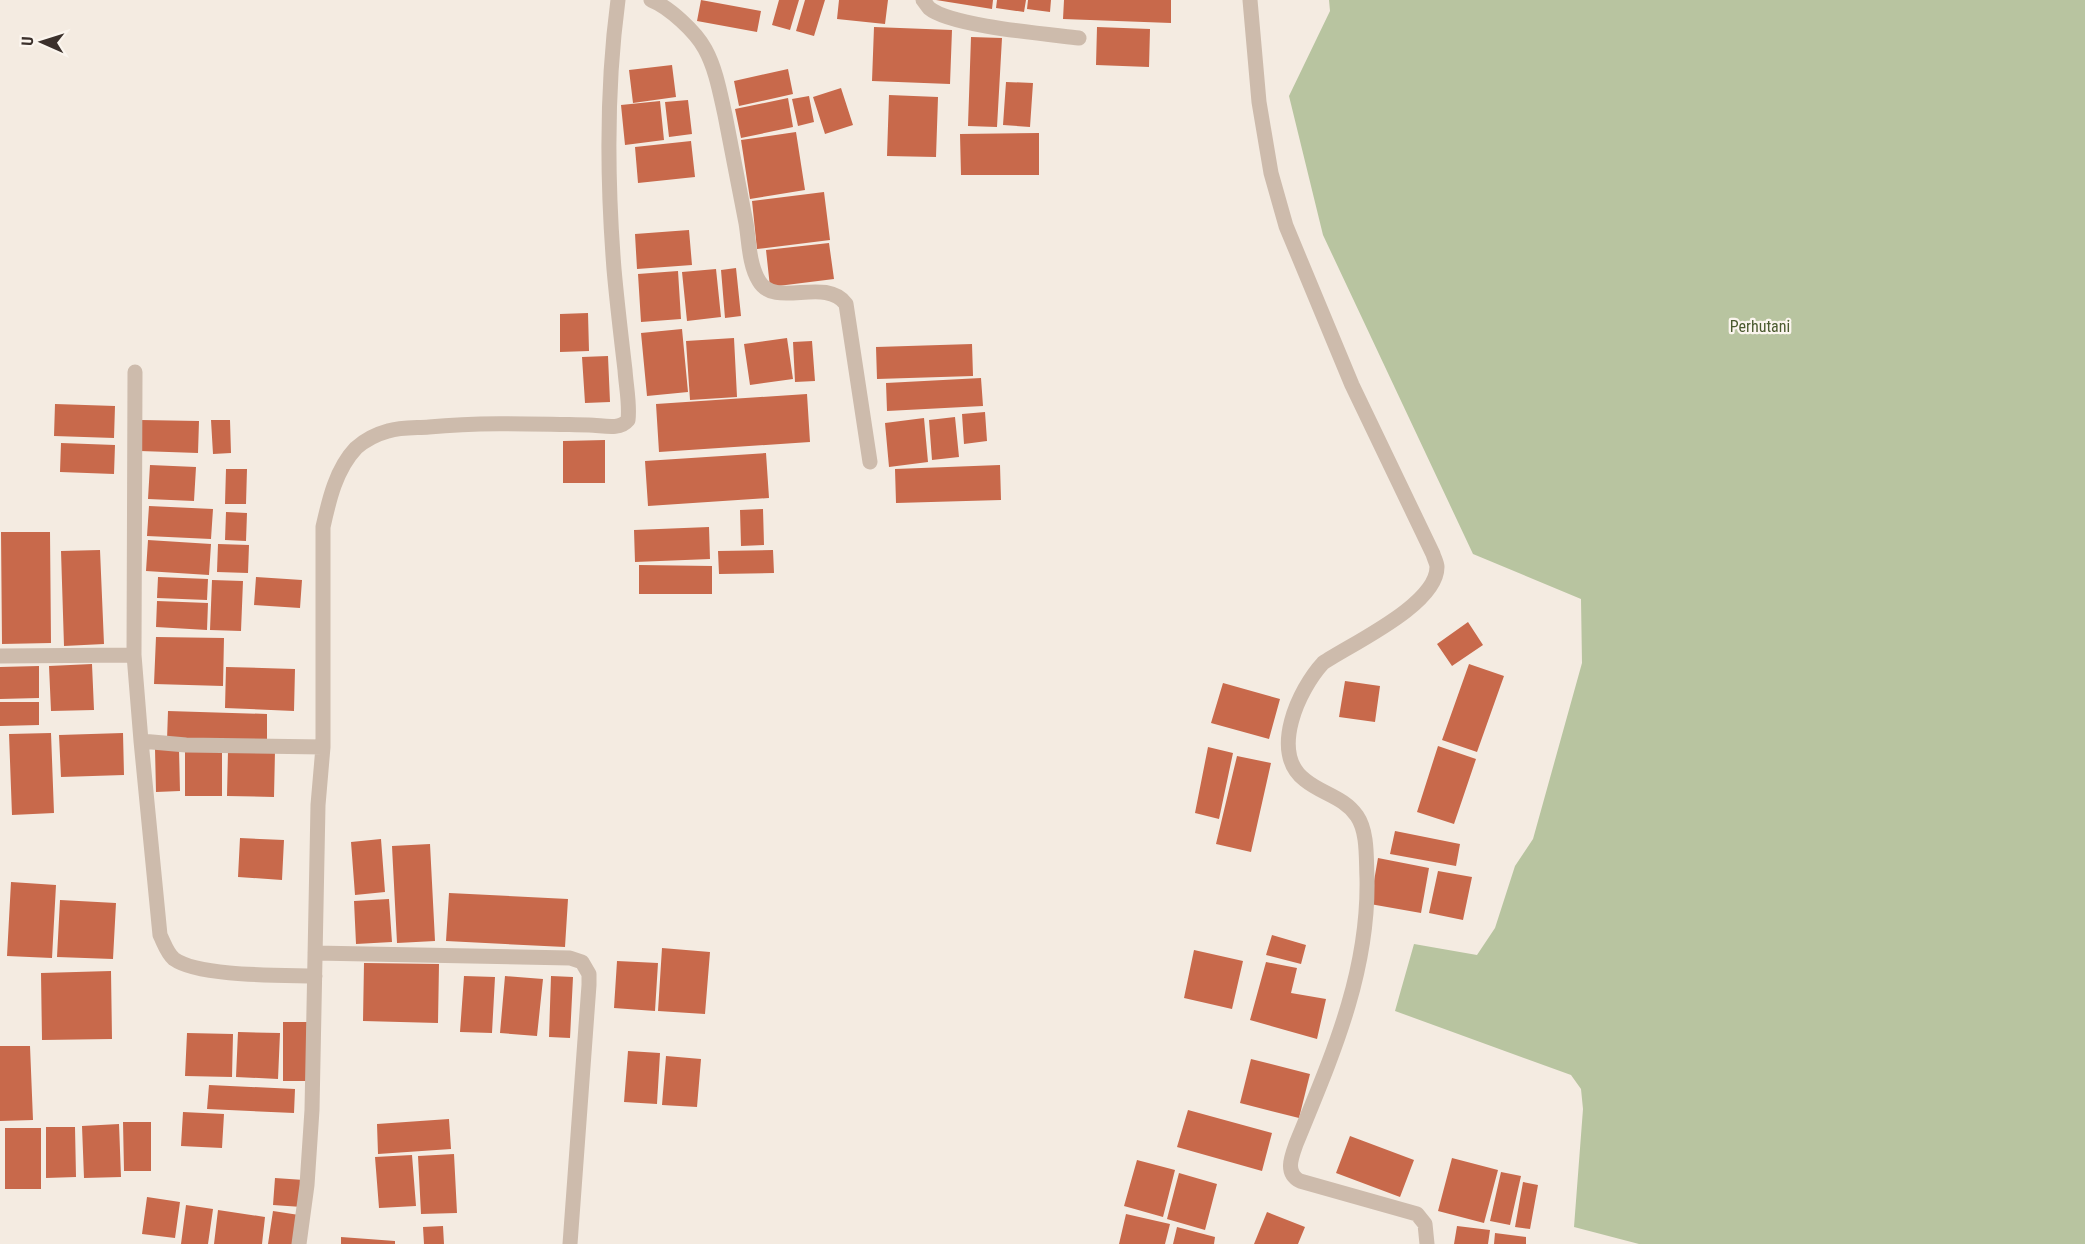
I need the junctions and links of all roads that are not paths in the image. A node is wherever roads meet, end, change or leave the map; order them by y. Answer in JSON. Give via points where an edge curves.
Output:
{"nodes":[{"id":1,"x":618,"y":0,"type":"edge"},
{"id":2,"x":651,"y":0,"type":"edge"},
{"id":3,"x":923,"y":0,"type":"edge"},
{"id":4,"x":1250,"y":0,"type":"edge"},
{"id":5,"x":1079,"y":38,"type":"dead end"},
{"id":6,"x":135,"y":372,"type":"dead end"},
{"id":7,"x":870,"y":462,"type":"dead end"},
{"id":8,"x":135,"y":655,"type":"junction"},
{"id":9,"x":0,"y":656,"type":"edge"},
{"id":10,"x":141,"y":741,"type":"junction"},
{"id":11,"x":322,"y":747,"type":"junction"},
{"id":12,"x":315,"y":953,"type":"junction"},
{"id":13,"x":315,"y":976,"type":"junction"},
{"id":14,"x":299,"y":1244,"type":"edge"},
{"id":15,"x":570,"y":1244,"type":"edge"},
{"id":16,"x":1427,"y":1244,"type":"edge"}],
"edges":[{"from":1,"to":11,"type":"street","via":[[611,52],[609,175],[628,420],[618,427],[452,424],[389,430],[356,448],[340,473],[323,527]]},
{"from":2,"to":7,"type":"street","via":[[692,32],[705,49],[718,84],[760,285],[776,293],[834,293],[846,304]]},
{"from":3,"to":5,"type":"street","via":[[938,13],[964,22]]},
{"from":4,"to":16,"type":"street","via":[[1259,102],[1271,173],[1286,226],[1352,385],[1437,567],[1426,594],[1410,609],[1317,669],[1296,707],[1289,735],[1288,756],[1294,770],[1340,800],[1358,818],[1367,881],[1365,926],[1350,1005],[1290,1167],[1300,1181],[1417,1214],[1425,1224]]},
{"from":6,"to":8,"type":"street"},
{"from":8,"to":9,"type":"street"},
{"from":8,"to":10,"type":"street"},
{"from":10,"to":11,"type":"street"},
{"from":10,"to":13,"type":"street","via":[[160,935],[167,951],[175,959],[211,970]]},
{"from":11,"to":12,"type":"street"},
{"from":12,"to":13,"type":"street"},
{"from":12,"to":15,"type":"street","via":[[570,958],[582,962],[589,974],[589,985]]},
{"from":13,"to":14,"type":"street","via":[[312,1110]]}]}
